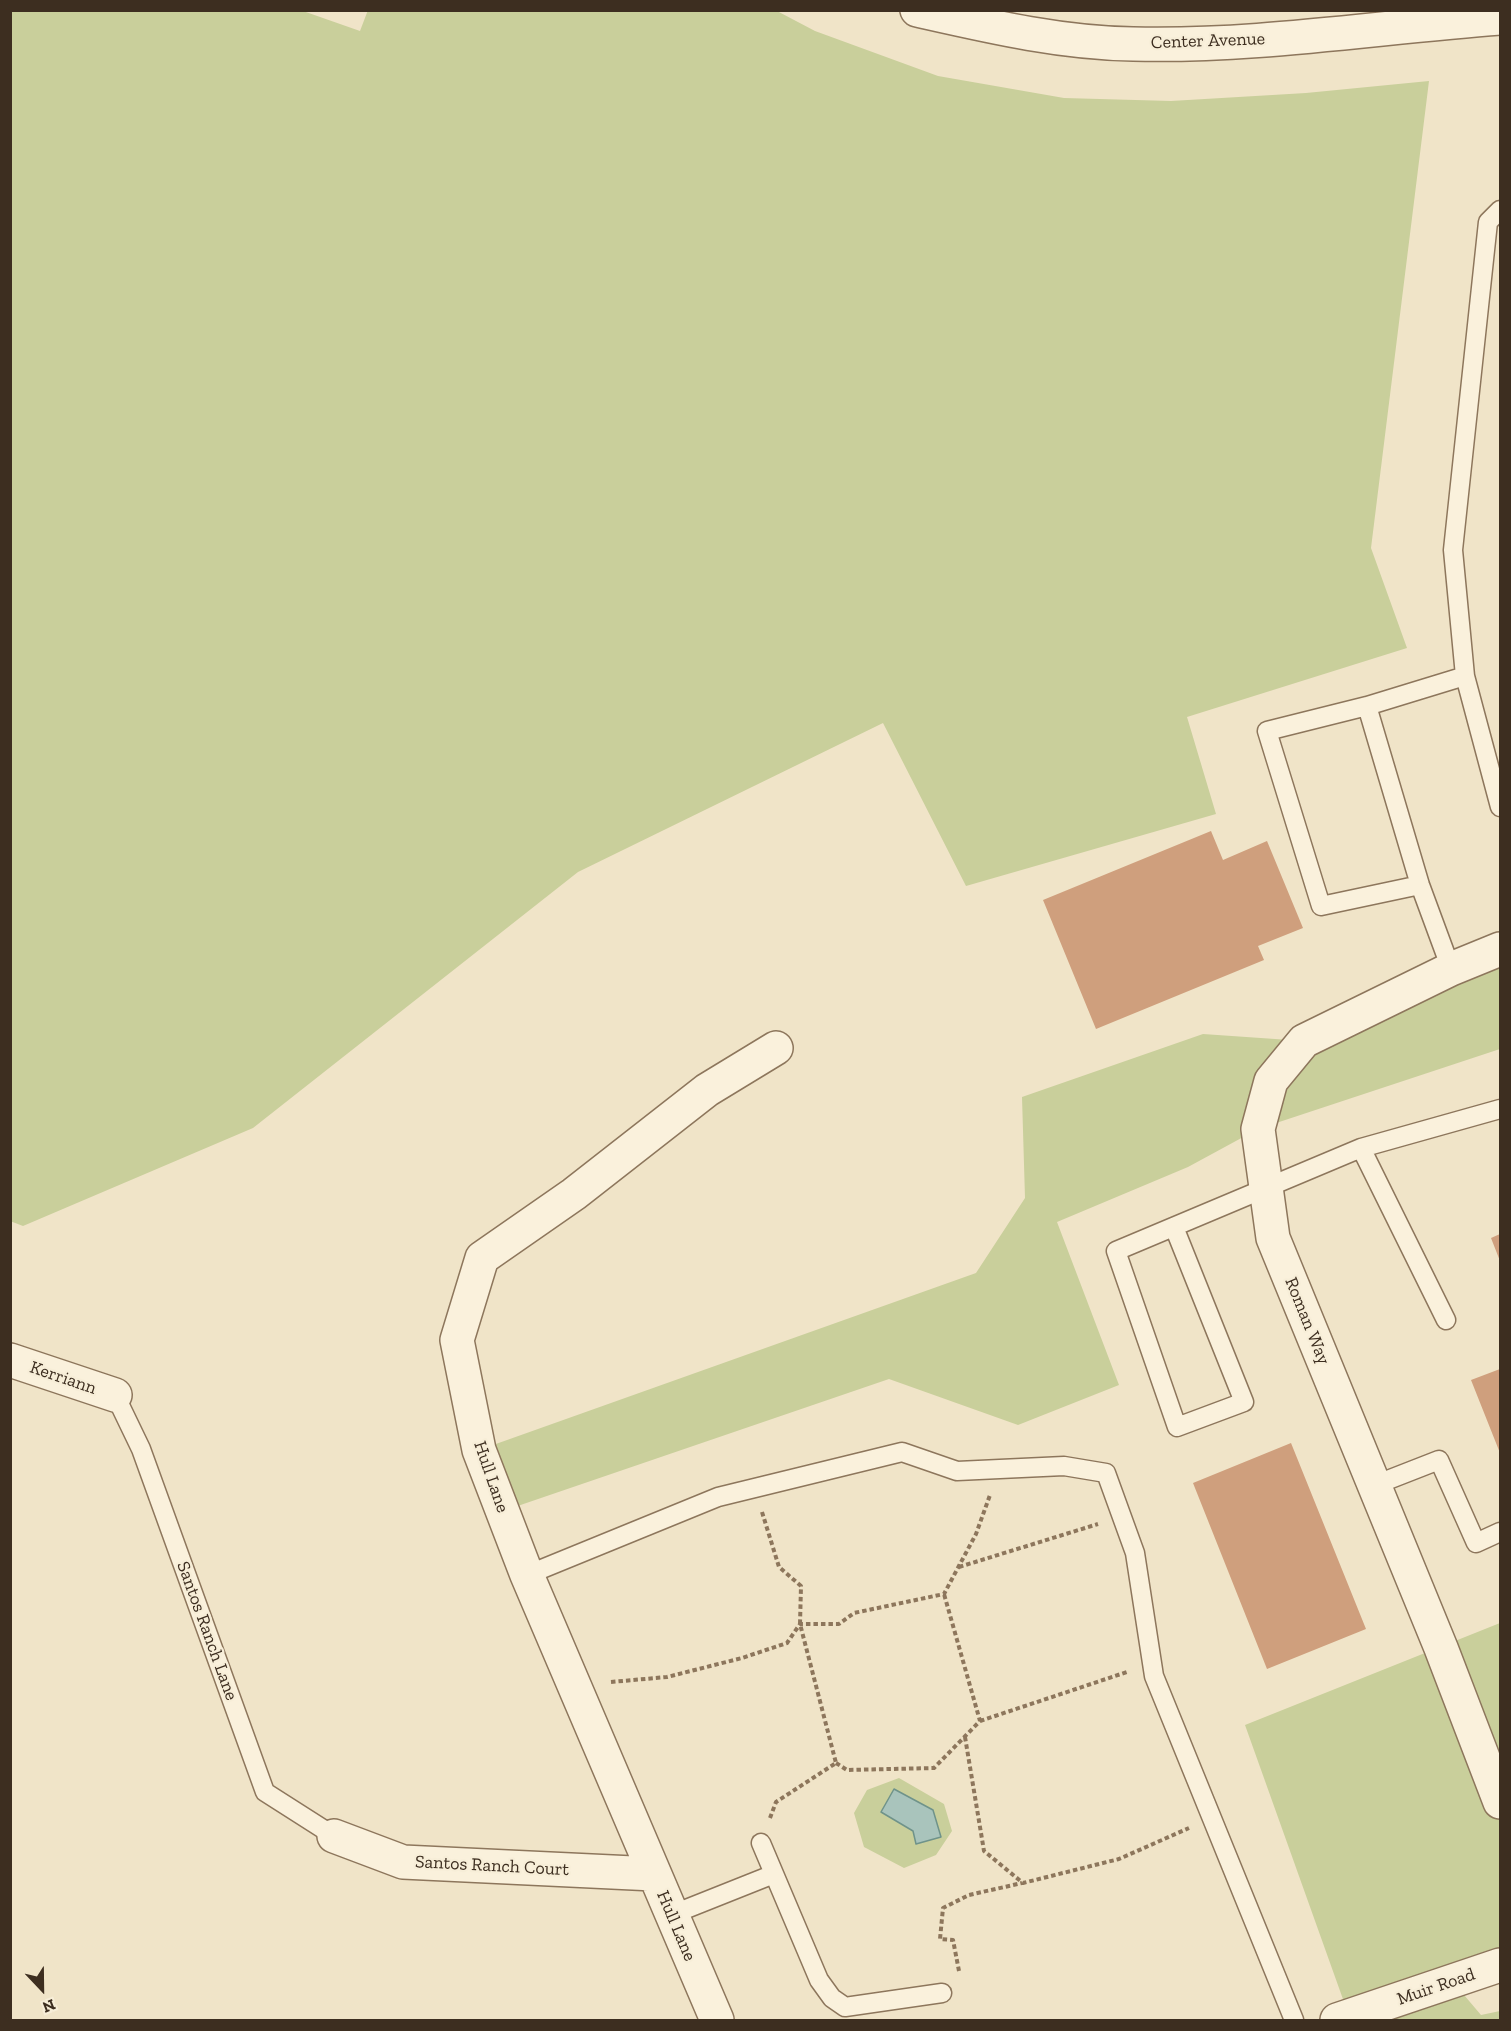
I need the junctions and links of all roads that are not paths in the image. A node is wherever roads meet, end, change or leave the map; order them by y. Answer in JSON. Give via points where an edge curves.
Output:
{"nodes":[{"id":1,"x":917,"y":10,"type":"edge"},
{"id":2,"x":1500,"y":18,"type":"edge"},
{"id":3,"x":1500,"y":210,"type":"edge"},
{"id":4,"x":1465,"y":676,"type":"junction"},
{"id":5,"x":1367,"y":706,"type":"junction"},
{"id":6,"x":1500,"y":807,"type":"edge"},
{"id":7,"x":1420,"y":885,"type":"junction"},
{"id":8,"x":1500,"y":949,"type":"edge"},
{"id":9,"x":1451,"y":969,"type":"junction"},
{"id":10,"x":776,"y":1048,"type":"dead end"},
{"id":11,"x":1500,"y":1109,"type":"edge"},
{"id":12,"x":1361,"y":1148,"type":"junction"},
{"id":13,"x":1266,"y":1187,"type":"junction"},
{"id":14,"x":1174,"y":1227,"type":"junction"},
{"id":15,"x":1446,"y":1320,"type":"dead end"},
{"id":16,"x":10,"y":1360,"type":"edge"},
{"id":17,"x":115,"y":1395,"type":"joint"},
{"id":18,"x":1375,"y":1485,"type":"junction"},
{"id":19,"x":1500,"y":1532,"type":"edge"},
{"id":20,"x":527,"y":1575,"type":"junction"},
{"id":21,"x":1500,"y":1802,"type":"edge"},
{"id":22,"x":334,"y":1836,"type":"joint"},
{"id":23,"x":761,"y":1843,"type":"road end"},
{"id":24,"x":654,"y":1874,"type":"junction"},
{"id":25,"x":774,"y":1874,"type":"junction"},
{"id":26,"x":671,"y":1915,"type":"junction"},
{"id":27,"x":1500,"y":1965,"type":"edge"},
{"id":28,"x":942,"y":1993,"type":"road end"},
{"id":29,"x":717,"y":2020,"type":"edge"},
{"id":30,"x":1294,"y":2020,"type":"edge"},
{"id":31,"x":1337,"y":2020,"type":"edge"}],
"edges":[{"from":1,"to":2,"type":"street","name":"Center Avenue","via":[[1026,34],[1132,44],[1258,40]]},
{"from":3,"to":4,"type":"lane","via":[[1488,222],[1453,550]]},
{"from":4,"to":5,"type":"lane"},
{"from":4,"to":6,"type":"lane"},
{"from":5,"to":7,"type":"lane"},
{"from":5,"to":7,"type":"lane","via":[[1267,731],[1321,906]]},
{"from":7,"to":9,"type":"lane"},
{"from":8,"to":9,"type":"street","name":"Roman Way"},
{"from":9,"to":13,"type":"street","name":"Roman Way","via":[[1304,1041],[1271,1081],[1258,1129]]},
{"from":10,"to":20,"type":"street","name":"Hull Lane","via":[[707,1090],[574,1194],[482,1258],[456,1340],[479,1450]]},
{"from":11,"to":12,"type":"lane"},
{"from":12,"to":13,"type":"lane"},
{"from":12,"to":15,"type":"lane"},
{"from":13,"to":14,"type":"lane"},
{"from":13,"to":18,"type":"street","name":"Roman Way","via":[[1273,1238]]},
{"from":14,"to":14,"type":"lane","via":[[1244,1402],[1177,1427],[1116,1251]]},
{"from":16,"to":17,"type":"street","name":"Kerriann"},
{"from":17,"to":22,"type":"lane","name":"Santos Ranch Lane","via":[[141,1449],[265,1792]]},
{"from":18,"to":19,"type":"lane","via":[[1439,1460],[1476,1543]]},
{"from":18,"to":21,"type":"street","name":"Roman Way"},
{"from":20,"to":24,"type":"street","name":"Hull Lane"},
{"from":20,"to":30,"type":"lane","via":[[718,1497],[902,1452],[957,1471],[1064,1467],[1106,1473],[1135,1553],[1154,1676]]},
{"from":22,"to":24,"type":"street","name":"Santos Ranch Court","via":[[403,1862]]},
{"from":23,"to":25,"type":"lane"},
{"from":24,"to":26,"type":"street","name":"Hull Lane"},
{"from":25,"to":26,"type":"lane"},
{"from":25,"to":28,"type":"lane","via":[[819,1980],[832,1998],[845,2007]]},
{"from":26,"to":29,"type":"street","name":"Hull Lane"},
{"from":27,"to":31,"type":"street","name":"Muir Road"}]}
